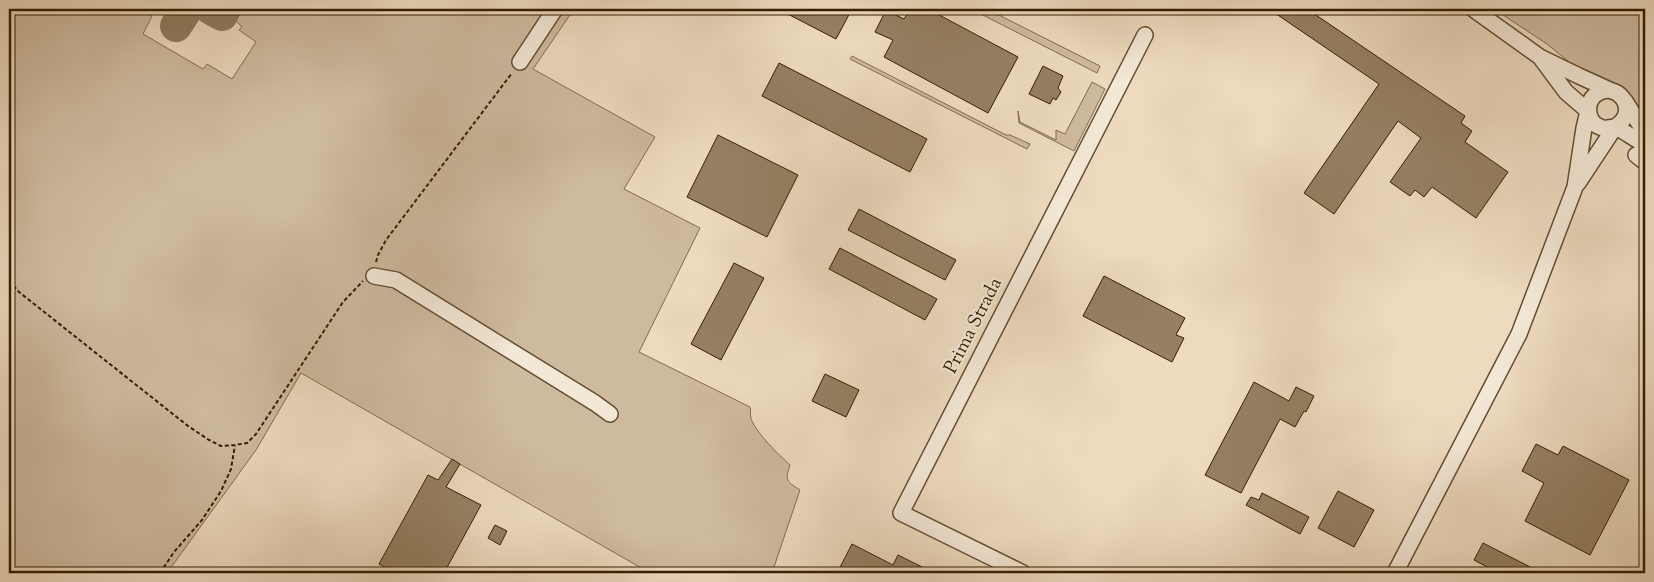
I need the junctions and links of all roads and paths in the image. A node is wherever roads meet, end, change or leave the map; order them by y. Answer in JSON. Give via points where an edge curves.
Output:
{"nodes":[{"id":1,"x":555,"y":9,"type":"edge"},
{"id":2,"x":1473,"y":9,"type":"edge"},
{"id":3,"x":1145,"y":35,"type":"dead end"},
{"id":4,"x":1540,"y":57,"type":"junction"},
{"id":5,"x":520,"y":62,"type":"joint"},
{"id":6,"x":1564,"y":89,"type":"junction"},
{"id":7,"x":1619,"y":96,"type":"junction"},
{"id":8,"x":1588,"y":111,"type":"junction"},
{"id":9,"x":1645,"y":117,"type":"edge"},
{"id":10,"x":1616,"y":127,"type":"junction"},
{"id":11,"x":1583,"y":137,"type":"junction"},
{"id":12,"x":1642,"y":147,"type":"edge"},
{"id":13,"x":1601,"y":150,"type":"junction"},
{"id":14,"x":1575,"y":187,"type":"junction"},
{"id":15,"x":374,"y":276,"type":"junction"},
{"id":16,"x":9,"y":281,"type":"edge"},
{"id":17,"x":610,"y":414,"type":"dead end"},
{"id":18,"x":235,"y":445,"type":"junction"},
{"id":19,"x":160,"y":573,"type":"edge"},
{"id":20,"x":1023,"y":573,"type":"edge"},
{"id":21,"x":1395,"y":573,"type":"edge"}],
"edges":[{"from":1,"to":5,"type":"street"},
{"from":2,"to":4,"type":"street"},
{"from":3,"to":20,"type":"street","name":"Prima Strada","via":[[901,513]]},
{"from":4,"to":6,"type":"street"},
{"from":4,"to":7,"type":"street"},
{"from":5,"to":15,"type":"path","via":[[386,240],[378,255]]},
{"from":6,"to":8,"type":"street"},
{"from":6,"to":11,"type":"street","via":[[1576,112]]},
{"from":7,"to":8,"type":"street","via":[[1607,90],[1596,95]]},
{"from":7,"to":9,"type":"street"},
{"from":7,"to":10,"type":"street","via":[[1627,110]]},
{"from":7,"to":12,"type":"street"},
{"from":8,"to":10,"type":"street","via":[[1596,125],[1605,129]]},
{"from":8,"to":11,"type":"street"},
{"from":10,"to":12,"type":"street"},
{"from":10,"to":13,"type":"street"},
{"from":11,"to":14,"type":"street"},
{"from":12,"to":13,"type":"street","via":[[1624,141]]},
{"from":13,"to":14,"type":"street"},
{"from":14,"to":21,"type":"street","via":[[1519,334]]},
{"from":15,"to":17,"type":"street","via":[[396,280]]},
{"from":15,"to":18,"type":"path","via":[[363,281],[343,302],[256,434],[247,443]]},
{"from":16,"to":18,"type":"path","via":[[188,426],[221,446]]},
{"from":18,"to":19,"type":"path","via":[[231,469],[221,491]]}]}
